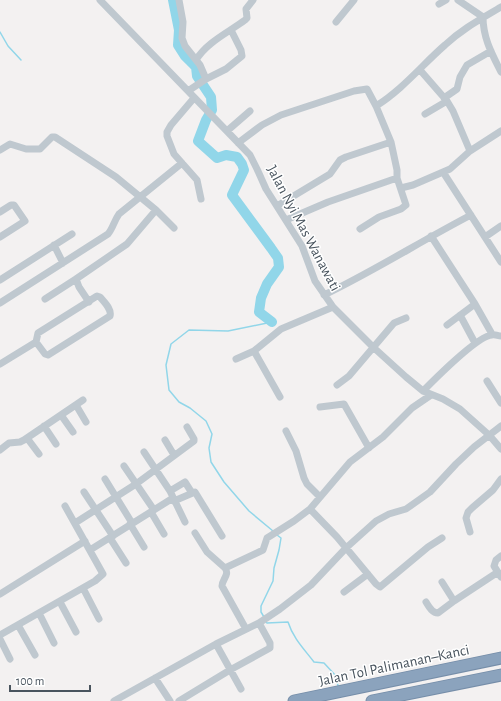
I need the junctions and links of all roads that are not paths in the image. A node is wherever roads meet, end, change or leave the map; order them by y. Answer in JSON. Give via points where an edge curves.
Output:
{"nodes":[{"id":1,"x":100,"y":0,"type":"edge"},
{"id":2,"x":179,"y":0,"type":"edge"},
{"id":3,"x":253,"y":0,"type":"edge"},
{"id":4,"x":354,"y":0,"type":"edge"},
{"id":5,"x":446,"y":0,"type":"edge"},
{"id":6,"x":458,"y":0,"type":"edge"},
{"id":7,"x":439,"y":4,"type":"dead end"},
{"id":8,"x":501,"y":7,"type":"edge"},
{"id":9,"x":483,"y":17,"type":"junction"},
{"id":10,"x":336,"y":22,"type":"dead end"},
{"id":11,"x":231,"y":30,"type":"junction"},
{"id":12,"x":491,"y":51,"type":"junction"},
{"id":13,"x":196,"y":60,"type":"junction"},
{"id":14,"x":420,"y":70,"type":"junction"},
{"id":15,"x":501,"y":72,"type":"edge"},
{"id":16,"x":203,"y":81,"type":"junction"},
{"id":17,"x":188,"y":91,"type":"junction"},
{"id":18,"x":194,"y":98,"type":"junction"},
{"id":19,"x":445,"y":99,"type":"junction"},
{"id":20,"x":376,"y":106,"type":"junction"},
{"id":21,"x":250,"y":111,"type":"dead end"},
{"id":22,"x":425,"y":114,"type":"dead end"},
{"id":23,"x":227,"y":131,"type":"junction"},
{"id":24,"x":501,"y":131,"type":"edge"},
{"id":25,"x":391,"y":142,"type":"junction"},
{"id":26,"x":238,"y":143,"type":"junction"},
{"id":27,"x":0,"y":150,"type":"edge"},
{"id":28,"x":470,"y":151,"type":"junction"},
{"id":29,"x":178,"y":158,"type":"junction"},
{"id":30,"x":443,"y":172,"type":"junction"},
{"id":31,"x":397,"y":178,"type":"junction"},
{"id":32,"x":401,"y":188,"type":"junction"},
{"id":33,"x":140,"y":197,"type":"junction"},
{"id":34,"x":201,"y":199,"type":"dead end"},
{"id":35,"x":277,"y":206,"type":"junction"},
{"id":36,"x":156,"y":210,"type":"junction"},
{"id":37,"x":0,"y":212,"type":"edge"},
{"id":38,"x":471,"y":215,"type":"junction"},
{"id":39,"x":286,"y":220,"type":"junction"},
{"id":40,"x":501,"y":226,"type":"edge"},
{"id":41,"x":174,"y":228,"type":"dead end"},
{"id":42,"x":360,"y":229,"type":"dead end"},
{"id":43,"x":72,"y":234,"type":"dead end"},
{"id":44,"x":431,"y":236,"type":"junction"},
{"id":45,"x":485,"y":237,"type":"junction"},
{"id":46,"x":0,"y":238,"type":"edge"},
{"id":47,"x":54,"y":245,"type":"junction"},
{"id":48,"x":501,"y":262,"type":"edge"},
{"id":49,"x":63,"y":263,"type":"junction"},
{"id":50,"x":76,"y":279,"type":"junction"},
{"id":51,"x":0,"y":280,"type":"edge"},
{"id":52,"x":324,"y":295,"type":"junction"},
{"id":53,"x":45,"y":299,"type":"dead end"},
{"id":54,"x":89,"y":302,"type":"junction"},
{"id":55,"x":0,"y":303,"type":"edge"},
{"id":56,"x":475,"y":304,"type":"junction"},
{"id":57,"x":333,"y":307,"type":"junction"},
{"id":58,"x":460,"y":315,"type":"junction"},
{"id":59,"x":406,"y":318,"type":"dead end"},
{"id":60,"x":447,"y":325,"type":"dead end"},
{"id":61,"x":492,"y":334,"type":"junction"},
{"id":62,"x":501,"y":336,"type":"edge"},
{"id":63,"x":36,"y":342,"type":"junction"},
{"id":64,"x":476,"y":343,"type":"junction"},
{"id":65,"x":373,"y":347,"type":"junction"},
{"id":66,"x":254,"y":351,"type":"junction"},
{"id":67,"x":236,"y":359,"type":"dead end"},
{"id":68,"x":0,"y":364,"type":"edge"},
{"id":69,"x":487,"y":381,"type":"dead end"},
{"id":70,"x":337,"y":385,"type":"dead end"},
{"id":71,"x":423,"y":391,"type":"junction"},
{"id":72,"x":430,"y":395,"type":"junction"},
{"id":73,"x":280,"y":397,"type":"dead end"},
{"id":74,"x":83,"y":400,"type":"dead end"},
{"id":75,"x":501,"y":403,"type":"edge"},
{"id":76,"x":76,"y":405,"type":"junction"},
{"id":77,"x":320,"y":407,"type":"dead end"},
{"id":78,"x":61,"y":415,"type":"junction"},
{"id":79,"x":86,"y":422,"type":"dead end"},
{"id":80,"x":44,"y":426,"type":"junction"},
{"id":81,"x":501,"y":426,"type":"edge"},
{"id":82,"x":187,"y":427,"type":"dead end"},
{"id":83,"x":286,"y":431,"type":"dead end"},
{"id":84,"x":72,"y":432,"type":"dead end"},
{"id":85,"x":489,"y":435,"type":"junction"},
{"id":86,"x":27,"y":438,"type":"junction"},
{"id":87,"x":165,"y":440,"type":"dead end"},
{"id":88,"x":56,"y":444,"type":"dead end"},
{"id":89,"x":369,"y":448,"type":"junction"},
{"id":90,"x":501,"y":448,"type":"edge"},
{"id":91,"x":0,"y":450,"type":"edge"},
{"id":92,"x":144,"y":452,"type":"dead end"},
{"id":93,"x":40,"y":454,"type":"dead end"},
{"id":94,"x":174,"y":455,"type":"junction"},
{"id":95,"x":124,"y":466,"type":"dead end"},
{"id":96,"x":155,"y":470,"type":"junction"},
{"id":97,"x":105,"y":479,"type":"dead end"},
{"id":98,"x":501,"y":479,"type":"edge"},
{"id":99,"x":136,"y":484,"type":"junction"},
{"id":100,"x":84,"y":492,"type":"dead end"},
{"id":101,"x":192,"y":493,"type":"junction"},
{"id":102,"x":116,"y":497,"type":"junction"},
{"id":103,"x":172,"y":497,"type":"junction"},
{"id":104,"x":320,"y":497,"type":"junction"},
{"id":105,"x":65,"y":506,"type":"dead end"},
{"id":106,"x":310,"y":508,"type":"junction"},
{"id":107,"x":96,"y":509,"type":"junction"},
{"id":108,"x":152,"y":511,"type":"junction"},
{"id":109,"x":185,"y":522,"type":"dead end"},
{"id":110,"x":75,"y":523,"type":"junction"},
{"id":111,"x":131,"y":523,"type":"junction"},
{"id":112,"x":470,"y":532,"type":"dead end"},
{"id":113,"x":195,"y":533,"type":"dead end"},
{"id":114,"x":164,"y":534,"type":"dead end"},
{"id":115,"x":222,"y":536,"type":"dead end"},
{"id":116,"x":112,"y":537,"type":"junction"},
{"id":117,"x":442,"y":538,"type":"dead end"},
{"id":118,"x":85,"y":541,"type":"junction"},
{"id":119,"x":144,"y":548,"type":"dead end"},
{"id":120,"x":346,"y":548,"type":"junction"},
{"id":121,"x":90,"y":550,"type":"junction"},
{"id":122,"x":501,"y":556,"type":"edge"},
{"id":123,"x":126,"y":563,"type":"dead end"},
{"id":124,"x":225,"y":568,"type":"junction"},
{"id":125,"x":368,"y":574,"type":"junction"},
{"id":126,"x":499,"y":574,"type":"edge"},
{"id":127,"x":442,"y":582,"type":"dead end"},
{"id":128,"x":83,"y":588,"type":"junction"},
{"id":129,"x":344,"y":592,"type":"dead end"},
{"id":130,"x":0,"y":594,"type":"edge"},
{"id":131,"x":454,"y":601,"type":"junction"},
{"id":132,"x":60,"y":602,"type":"junction"},
{"id":133,"x":426,"y":602,"type":"dead end"},
{"id":134,"x":39,"y":613,"type":"junction"},
{"id":135,"x":99,"y":619,"type":"dead end"},
{"id":136,"x":260,"y":622,"type":"junction"},
{"id":137,"x":18,"y":624,"type":"junction"},
{"id":138,"x":246,"y":629,"type":"junction"},
{"id":139,"x":76,"y":632,"type":"dead end"},
{"id":140,"x":0,"y":635,"type":"edge"},
{"id":141,"x":0,"y":639,"type":"edge"},
{"id":142,"x":54,"y":643,"type":"dead end"},
{"id":143,"x":216,"y":644,"type":"junction"},
{"id":144,"x":35,"y":655,"type":"dead end"},
{"id":145,"x":501,"y":658,"type":"edge"},
{"id":146,"x":10,"y":659,"type":"dead end"},
{"id":147,"x":230,"y":670,"type":"junction"},
{"id":148,"x":501,"y":675,"type":"edge"},
{"id":149,"x":155,"y":678,"type":"junction"},
{"id":150,"x":241,"y":689,"type":"dead end"},
{"id":151,"x":114,"y":701,"type":"edge"},
{"id":152,"x":170,"y":701,"type":"edge"},
{"id":153,"x":179,"y":701,"type":"edge"},
{"id":154,"x":294,"y":701,"type":"edge"},
{"id":155,"x":372,"y":701,"type":"edge"}],
"edges":[{"from":1,"to":17,"type":"street","name":"Jalan Nyi Mas Wanawati"},
{"from":2,"to":13,"type":"street","via":[[183,22],[182,38]]},
{"from":3,"to":11,"type":"street","via":[[246,9],[247,18]]},
{"from":4,"to":10,"type":"street"},
{"from":5,"to":7,"type":"street"},
{"from":6,"to":9,"type":"street"},
{"from":8,"to":9,"type":"street"},
{"from":9,"to":12,"type":"street","via":[[484,33]]},
{"from":9,"to":14,"type":"street","via":[[454,36]]},
{"from":11,"to":13,"type":"street","via":[[207,47]]},
{"from":11,"to":16,"type":"street","via":[[242,56],[226,69]]},
{"from":12,"to":15,"type":"street"},
{"from":12,"to":19,"type":"street","via":[[467,65],[457,89]]},
{"from":13,"to":16,"type":"street","via":[[202,69]]},
{"from":14,"to":19,"type":"street"},
{"from":14,"to":20,"type":"street","via":[[394,94]]},
{"from":16,"to":17,"type":"street"},
{"from":17,"to":18,"type":"street","name":"Jalan Nyi Mas Wanawati"},
{"from":18,"to":23,"type":"street","name":"Jalan Nyi Mas Wanawati"},
{"from":18,"to":29,"type":"street","via":[[167,132],[167,138]]},
{"from":19,"to":22,"type":"street"},
{"from":19,"to":28,"type":"street","via":[[453,111]]},
{"from":20,"to":25,"type":"street"},
{"from":20,"to":26,"type":"street","via":[[367,89],[354,91],[273,119]]},
{"from":21,"to":23,"type":"street"},
{"from":23,"to":26,"type":"street","name":"Jalan Nyi Mas Wanawati"},
{"from":24,"to":28,"type":"street"},
{"from":25,"to":31,"type":"street"},
{"from":25,"to":35,"type":"street","via":[[340,160],[330,174]]},
{"from":26,"to":35,"type":"street","name":"Jalan Nyi Mas Wanawati","via":[[253,160]]},
{"from":27,"to":33,"type":"street","via":[[10,144],[26,149],[40,149],[55,137],[106,170]]},
{"from":28,"to":30,"type":"street","via":[[453,167]]},
{"from":29,"to":33,"type":"street"},
{"from":29,"to":34,"type":"street","via":[[197,180]]},
{"from":30,"to":32,"type":"street"},
{"from":30,"to":38,"type":"street"},
{"from":31,"to":32,"type":"street"},
{"from":31,"to":39,"type":"street"},
{"from":32,"to":42,"type":"street","via":[[405,207],[379,217]]},
{"from":33,"to":36,"type":"street"},
{"from":33,"to":49,"type":"street","via":[[120,214],[108,234]]},
{"from":35,"to":39,"type":"street","name":"Jalan Nyi Mas Wanawati"},
{"from":36,"to":41,"type":"street"},
{"from":36,"to":50,"type":"street","via":[[127,244]]},
{"from":37,"to":46,"type":"street","via":[[11,204],[14,205],[25,221]]},
{"from":38,"to":44,"type":"street"},
{"from":38,"to":45,"type":"street"},
{"from":39,"to":52,"type":"street","name":"Jalan Nyi Mas Wanawati","via":[[302,246],[315,281]]},
{"from":40,"to":45,"type":"street"},
{"from":43,"to":47,"type":"street"},
{"from":44,"to":52,"type":"street"},
{"from":44,"to":56,"type":"street"},
{"from":45,"to":48,"type":"street"},
{"from":47,"to":49,"type":"street"},
{"from":47,"to":51,"type":"street"},
{"from":49,"to":55,"type":"street"},
{"from":50,"to":53,"type":"street"},
{"from":50,"to":54,"type":"street"},
{"from":52,"to":57,"type":"street","name":"Jalan Nyi Mas Wanawati"},
{"from":54,"to":63,"type":"street","via":[[42,330],[36,336]]},
{"from":54,"to":63,"type":"street","via":[[97,296],[100,297],[110,310],[110,316],[48,355]]},
{"from":56,"to":58,"type":"street"},
{"from":56,"to":61,"type":"street"},
{"from":57,"to":65,"type":"street","name":"Jalan Nyi Mas Wanawati"},
{"from":57,"to":66,"type":"street","via":[[281,329]]},
{"from":58,"to":60,"type":"street"},
{"from":58,"to":64,"type":"street"},
{"from":59,"to":65,"type":"street","via":[[394,324]]},
{"from":61,"to":62,"type":"street"},
{"from":61,"to":64,"type":"street"},
{"from":63,"to":68,"type":"street"},
{"from":64,"to":71,"type":"street"},
{"from":65,"to":70,"type":"street","via":[[349,376]]},
{"from":65,"to":71,"type":"street","name":"Jalan Nyi Mas Wanawati"},
{"from":66,"to":67,"type":"street"},
{"from":66,"to":73,"type":"street"},
{"from":69,"to":75,"type":"street"},
{"from":71,"to":72,"type":"street","name":"Jalan Nyi Mas Wanawati"},
{"from":72,"to":85,"type":"street","name":"Jalan Nyi Mas Wanawati","via":[[453,404]]},
{"from":72,"to":89,"type":"street"},
{"from":74,"to":76,"type":"street"},
{"from":76,"to":78,"type":"street"},
{"from":76,"to":79,"type":"street"},
{"from":77,"to":89,"type":"street","via":[[344,404]]},
{"from":78,"to":80,"type":"street"},
{"from":78,"to":84,"type":"street"},
{"from":80,"to":86,"type":"street"},
{"from":80,"to":88,"type":"street"},
{"from":81,"to":85,"type":"street"},
{"from":82,"to":94,"type":"street","via":[[194,441]]},
{"from":83,"to":104,"type":"street","via":[[307,484]]},
{"from":85,"to":90,"type":"street","name":"Jalan Nyi Mas Wanawati"},
{"from":85,"to":120,"type":"street","via":[[456,464],[430,492],[406,509],[376,521]]},
{"from":86,"to":91,"type":"street","via":[[20,442],[8,443]]},
{"from":86,"to":93,"type":"street"},
{"from":87,"to":94,"type":"street"},
{"from":89,"to":104,"type":"street","via":[[350,462]]},
{"from":92,"to":96,"type":"street"},
{"from":94,"to":96,"type":"street"},
{"from":95,"to":99,"type":"street"},
{"from":96,"to":99,"type":"street"},
{"from":96,"to":103,"type":"street"},
{"from":97,"to":102,"type":"street"},
{"from":98,"to":112,"type":"street","via":[[493,490],[468,512],[466,518]]},
{"from":99,"to":102,"type":"street"},
{"from":99,"to":108,"type":"street"},
{"from":100,"to":107,"type":"street"},
{"from":101,"to":103,"type":"street"},
{"from":101,"to":103,"type":"street","via":[[185,482]]},
{"from":101,"to":115,"type":"street","via":[[197,493]]},
{"from":102,"to":107,"type":"street"},
{"from":102,"to":111,"type":"street"},
{"from":103,"to":108,"type":"street"},
{"from":103,"to":109,"type":"street"},
{"from":104,"to":106,"type":"street"},
{"from":105,"to":110,"type":"street"},
{"from":106,"to":120,"type":"street"},
{"from":106,"to":124,"type":"street","via":[[267,538],[262,550]]},
{"from":107,"to":110,"type":"street"},
{"from":107,"to":116,"type":"street"},
{"from":108,"to":111,"type":"street"},
{"from":108,"to":114,"type":"street"},
{"from":110,"to":118,"type":"street"},
{"from":111,"to":116,"type":"street"},
{"from":111,"to":119,"type":"street"},
{"from":113,"to":124,"type":"street","via":[[207,552]]},
{"from":116,"to":121,"type":"street"},
{"from":116,"to":123,"type":"street"},
{"from":117,"to":125,"type":"street","via":[[380,587]]},
{"from":118,"to":121,"type":"street"},
{"from":118,"to":130,"type":"street"},
{"from":120,"to":125,"type":"street"},
{"from":120,"to":136,"type":"street","via":[[296,598]]},
{"from":121,"to":128,"type":"street","via":[[103,574]]},
{"from":122,"to":126,"type":"street","via":[[494,566]]},
{"from":124,"to":138,"type":"street","via":[[226,578],[222,586]]},
{"from":125,"to":129,"type":"street"},
{"from":126,"to":131,"type":"street"},
{"from":127,"to":131,"type":"street"},
{"from":128,"to":132,"type":"street"},
{"from":128,"to":135,"type":"street"},
{"from":131,"to":133,"type":"street","via":[[435,613]]},
{"from":132,"to":134,"type":"street"},
{"from":132,"to":139,"type":"street"},
{"from":134,"to":137,"type":"street"},
{"from":134,"to":142,"type":"street"},
{"from":136,"to":138,"type":"street"},
{"from":136,"to":147,"type":"street","via":[[270,648]]},
{"from":137,"to":140,"type":"street"},
{"from":137,"to":144,"type":"street"},
{"from":138,"to":143,"type":"street"},
{"from":141,"to":146,"type":"street"},
{"from":143,"to":147,"type":"street"},
{"from":143,"to":149,"type":"street"},
{"from":145,"to":154,"type":"highway","name":"Jalan Tol Palimanan–Kanci"},
{"from":147,"to":150,"type":"street"},
{"from":147,"to":153,"type":"street"},
{"from":148,"to":155,"type":"highway","name":"Jalan Tol Palimanan–Kanci"},
{"from":149,"to":151,"type":"street"},
{"from":149,"to":152,"type":"street"}]}
